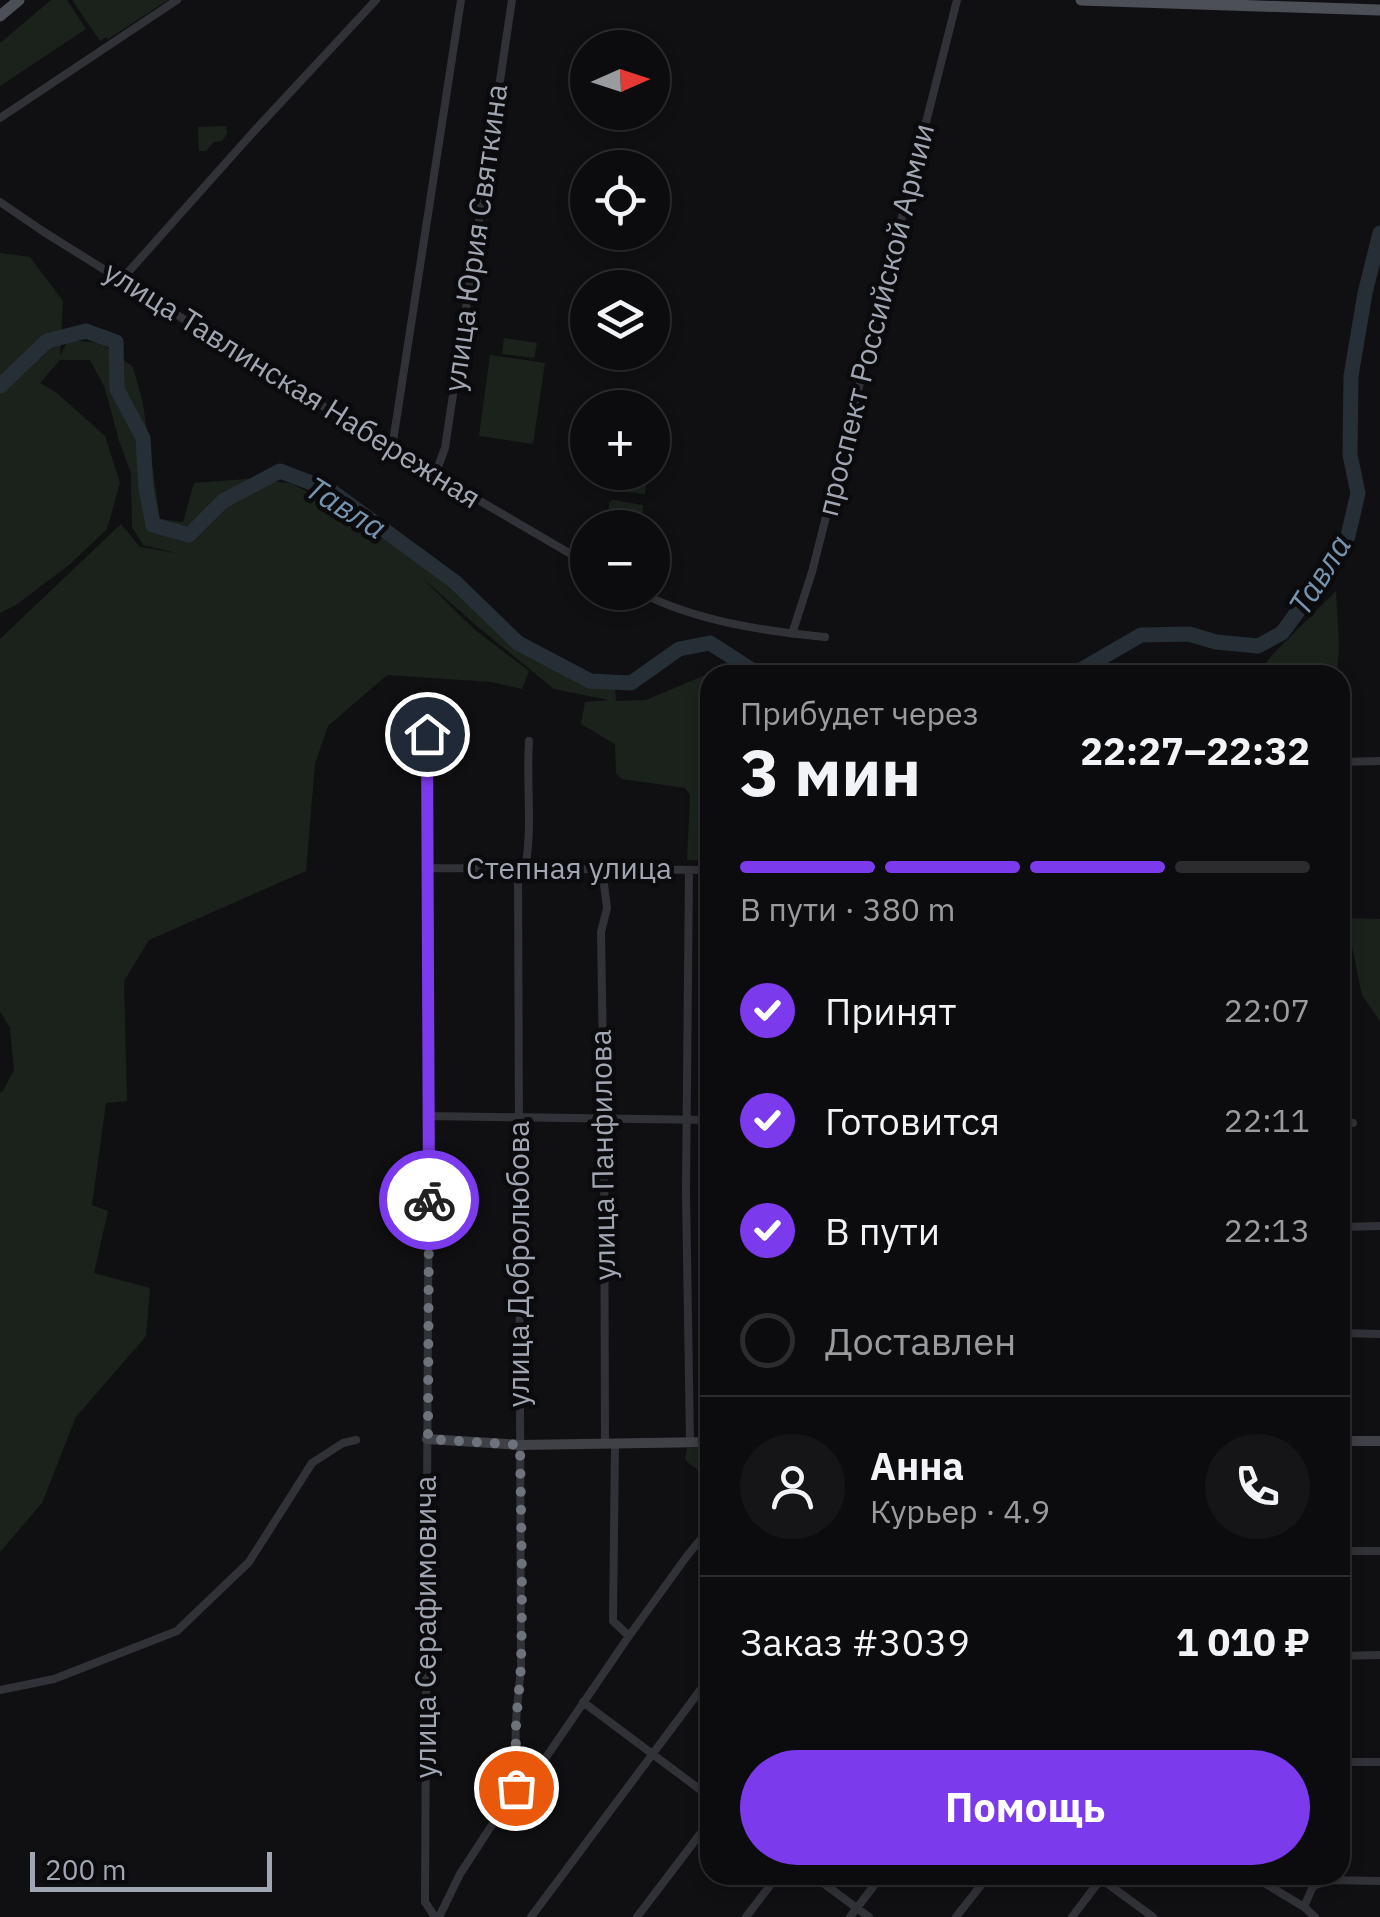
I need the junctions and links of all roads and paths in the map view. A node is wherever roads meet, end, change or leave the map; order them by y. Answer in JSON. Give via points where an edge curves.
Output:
{"nodes":[{"id":1,"x":19,"y":0,"type":"edge"},
{"id":2,"x":177,"y":0,"type":"edge"},
{"id":3,"x":376,"y":0,"type":"edge"},
{"id":4,"x":462,"y":0,"type":"edge"},
{"id":5,"x":512,"y":0,"type":"edge"},
{"id":6,"x":1081,"y":0,"type":"edge"},
{"id":7,"x":956,"y":2,"type":"edge"},
{"id":8,"x":1380,"y":10,"type":"edge"},
{"id":9,"x":0,"y":16,"type":"edge"},
{"id":10,"x":0,"y":118,"type":"edge"},
{"id":11,"x":0,"y":202,"type":"edge"},
{"id":12,"x":122,"y":279,"type":"junction"},
{"id":13,"x":392,"y":448,"type":"junction"},
{"id":14,"x":436,"y":475,"type":"junction"},
{"id":15,"x":570,"y":553,"type":"edge"},
{"id":16,"x":670,"y":605,"type":"edge"},
{"id":17,"x":792,"y":634,"type":"junction"},
{"id":18,"x":825,"y":637,"type":"dead end"},
{"id":19,"x":427,"y":734,"type":"dead end"},
{"id":20,"x":529,"y":741,"type":"dead end"},
{"id":21,"x":1380,"y":761,"type":"edge"},
{"id":22,"x":1350,"y":762,"type":"edge"},
{"id":23,"x":429,"y":868,"type":"junction"},
{"id":24,"x":602,"y":868,"type":"junction"},
{"id":25,"x":522,"y":869,"type":"junction"},
{"id":26,"x":689,"y":870,"type":"junction"},
{"id":27,"x":700,"y":870,"type":"edge"},
{"id":28,"x":429,"y":1116,"type":"junction"},
{"id":29,"x":518,"y":1117,"type":"junction"},
{"id":30,"x":604,"y":1119,"type":"junction"},
{"id":31,"x":688,"y":1120,"type":"junction"},
{"id":32,"x":700,"y":1120,"type":"edge"},
{"id":33,"x":1350,"y":1123,"type":"edge"},
{"id":34,"x":1353,"y":1123,"type":"dead end"},
{"id":35,"x":1380,"y":1226,"type":"edge"},
{"id":36,"x":1350,"y":1227,"type":"edge"},
{"id":37,"x":1350,"y":1334,"type":"edge"},
{"id":38,"x":1380,"y":1334,"type":"edge"},
{"id":39,"x":428,"y":1439,"type":"junction"},
{"id":40,"x":356,"y":1440,"type":"dead end"},
{"id":41,"x":1350,"y":1440,"type":"edge"},
{"id":42,"x":1380,"y":1441,"type":"edge"},
{"id":43,"x":690,"y":1442,"type":"junction"},
{"id":44,"x":700,"y":1442,"type":"edge"},
{"id":45,"x":610,"y":1444,"type":"junction"},
{"id":46,"x":520,"y":1445,"type":"junction"},
{"id":47,"x":700,"y":1540,"type":"edge"},
{"id":48,"x":1350,"y":1551,"type":"edge"},
{"id":49,"x":1380,"y":1551,"type":"edge"},
{"id":50,"x":629,"y":1636,"type":"junction"},
{"id":51,"x":1380,"y":1655,"type":"edge"},
{"id":52,"x":1350,"y":1656,"type":"edge"},
{"id":53,"x":0,"y":1690,"type":"edge"},
{"id":54,"x":700,"y":1691,"type":"edge"},
{"id":55,"x":583,"y":1702,"type":"junction"},
{"id":56,"x":652,"y":1753,"type":"junction"},
{"id":57,"x":1350,"y":1762,"type":"edge"},
{"id":58,"x":1380,"y":1762,"type":"edge"},
{"id":59,"x":522,"y":1779,"type":"junction"},
{"id":60,"x":700,"y":1789,"type":"edge"},
{"id":61,"x":700,"y":1834,"type":"edge"},
{"id":62,"x":1350,"y":1880,"type":"edge"},
{"id":63,"x":1380,"y":1881,"type":"edge"},
{"id":64,"x":770,"y":1885,"type":"edge"},
{"id":65,"x":826,"y":1885,"type":"edge"},
{"id":66,"x":874,"y":1885,"type":"edge"},
{"id":67,"x":981,"y":1885,"type":"edge"},
{"id":68,"x":1096,"y":1885,"type":"edge"},
{"id":69,"x":1112,"y":1885,"type":"edge"},
{"id":70,"x":1268,"y":1885,"type":"edge"},
{"id":71,"x":1315,"y":1885,"type":"edge"},
{"id":72,"x":1304,"y":1907,"type":"junction"},
{"id":73,"x":857,"y":1908,"type":"junction"},
{"id":74,"x":437,"y":1917,"type":"edge"},
{"id":75,"x":531,"y":1917,"type":"edge"},
{"id":76,"x":637,"y":1917,"type":"edge"},
{"id":77,"x":746,"y":1917,"type":"edge"},
{"id":78,"x":850,"y":1917,"type":"edge"},
{"id":79,"x":870,"y":1917,"type":"edge"},
{"id":80,"x":956,"y":1917,"type":"edge"},
{"id":81,"x":1072,"y":1917,"type":"edge"},
{"id":82,"x":1153,"y":1917,"type":"edge"},
{"id":83,"x":1315,"y":1917,"type":"edge"}],
"edges":[{"from":1,"to":9,"type":"main road"},
{"from":2,"to":10,"type":"street"},
{"from":3,"to":12,"type":"street"},
{"from":4,"to":13,"type":"street","name":"улица Юрия Святкина"},
{"from":5,"to":14,"type":"street","name":"улица Юрия Святкина"},
{"from":6,"to":8,"type":"main road"},
{"from":7,"to":17,"type":"street","name":"проспект Российской Армии"},
{"from":11,"to":12,"type":"street","name":"улица Тавлинская Набережная"},
{"from":12,"to":13,"type":"street","name":"улица Тавлинская Набережная"},
{"from":13,"to":14,"type":"street","name":"улица Тавлинская Набережная"},
{"from":14,"to":15,"type":"street","name":"улица Тавлинская Набережная"},
{"from":16,"to":17,"type":"street"},
{"from":17,"to":18,"type":"street"},
{"from":19,"to":23,"type":"street","name":"улица Серафимовича"},
{"from":20,"to":25,"type":"street","name":"улица Добролюбова","via":[[528,854]]},
{"from":21,"to":22,"type":"street"},
{"from":23,"to":25,"type":"street","name":"Степная улица"},
{"from":23,"to":28,"type":"street","name":"улица Серафимовича"},
{"from":24,"to":25,"type":"street","name":"Степная улица"},
{"from":24,"to":26,"type":"street","name":"Степная улица"},
{"from":24,"to":30,"type":"street","name":"улица Панфилова","via":[[608,908],[601,932]]},
{"from":25,"to":29,"type":"street","name":"улица Добролюбова"},
{"from":26,"to":27,"type":"street","name":"Степная улица"},
{"from":26,"to":31,"type":"street"},
{"from":28,"to":29,"type":"street"},
{"from":28,"to":39,"type":"street","name":"улица Серафимовича"},
{"from":29,"to":30,"type":"street"},
{"from":29,"to":46,"type":"street","name":"улица Добролюбова"},
{"from":30,"to":31,"type":"street"},
{"from":30,"to":45,"type":"street","name":"улица Панфилова"},
{"from":31,"to":32,"type":"street"},
{"from":31,"to":43,"type":"street"},
{"from":33,"to":34,"type":"street"},
{"from":35,"to":36,"type":"street"},
{"from":37,"to":38,"type":"street"},
{"from":39,"to":46,"type":"street"},
{"from":39,"to":74,"type":"street","name":"улица Серафимовича","via":[[425,1902]]},
{"from":40,"to":53,"type":"street","via":[[312,1463],[249,1562],[177,1632],[54,1679]]},
{"from":41,"to":42,"type":"street"},
{"from":43,"to":44,"type":"street"},
{"from":43,"to":45,"type":"street"},
{"from":45,"to":46,"type":"street"},
{"from":45,"to":50,"type":"street","name":"улица Панфилова","via":[[613,1621]]},
{"from":46,"to":59,"type":"street","name":"улица Добролюбова","via":[[516,1718]]},
{"from":47,"to":50,"type":"street"},
{"from":48,"to":49,"type":"street"},
{"from":50,"to":55,"type":"street"},
{"from":51,"to":52,"type":"street"},
{"from":54,"to":56,"type":"street"},
{"from":55,"to":56,"type":"street"},
{"from":55,"to":59,"type":"street","via":[[536,1772]]},
{"from":56,"to":60,"type":"street"},
{"from":56,"to":75,"type":"street"},
{"from":57,"to":58,"type":"street"},
{"from":59,"to":74,"type":"street"},
{"from":61,"to":76,"type":"street"},
{"from":62,"to":63,"type":"street"},
{"from":64,"to":77,"type":"street"},
{"from":65,"to":73,"type":"street"},
{"from":66,"to":73,"type":"street"},
{"from":67,"to":80,"type":"street"},
{"from":68,"to":81,"type":"street"},
{"from":69,"to":82,"type":"street"},
{"from":70,"to":72,"type":"street"},
{"from":71,"to":72,"type":"street"},
{"from":72,"to":83,"type":"street"},
{"from":73,"to":78,"type":"street"},
{"from":73,"to":79,"type":"street"}]}
